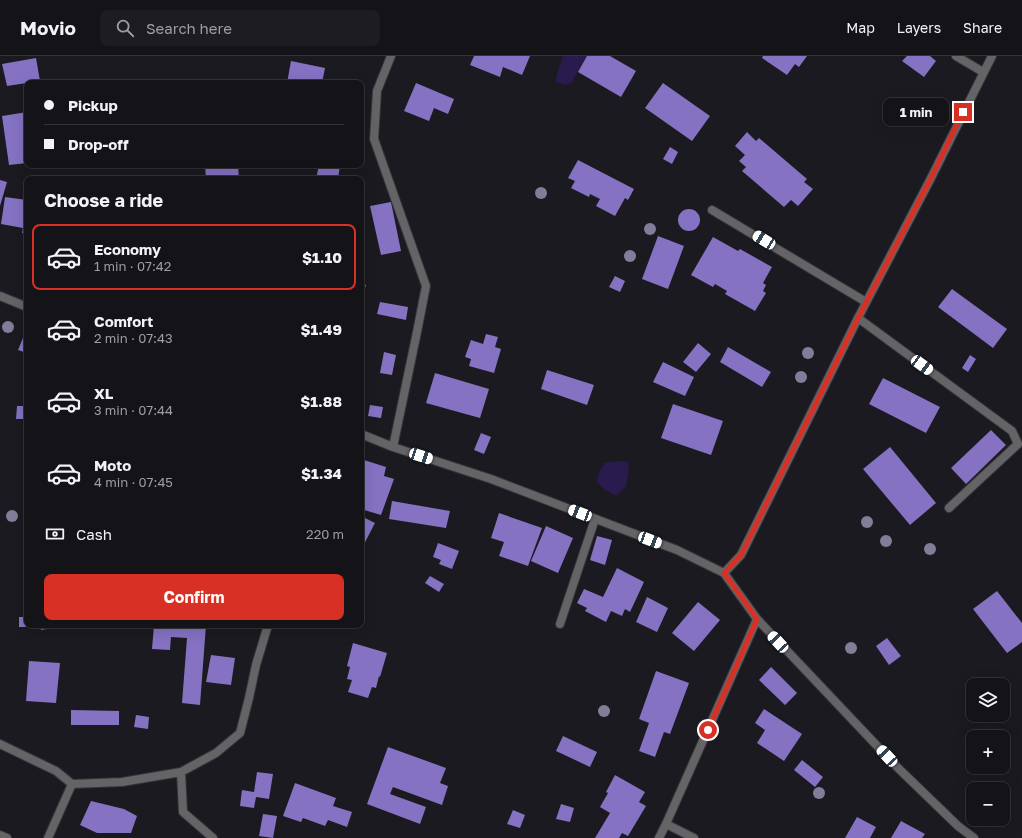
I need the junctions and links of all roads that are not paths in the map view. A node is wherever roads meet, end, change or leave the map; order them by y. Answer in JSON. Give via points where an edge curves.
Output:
{"nodes":[{"id":1,"x":391,"y":56,"type":"edge"},
{"id":2,"x":956,"y":56,"type":"edge"},
{"id":3,"x":992,"y":56,"type":"edge"},
{"id":4,"x":983,"y":72,"type":"junction"},
{"id":5,"x":712,"y":210,"type":"dead end"},
{"id":6,"x":0,"y":296,"type":"edge"},
{"id":7,"x":866,"y":302,"type":"junction"},
{"id":8,"x":24,"y":306,"type":"edge"},
{"id":9,"x":858,"y":318,"type":"junction"},
{"id":10,"x":364,"y":435,"type":"edge"},
{"id":11,"x":393,"y":447,"type":"junction"},
{"id":12,"x":949,"y":508,"type":"dead end"},
{"id":13,"x":595,"y":519,"type":"junction"},
{"id":14,"x":724,"y":573,"type":"junction"},
{"id":15,"x":757,"y":619,"type":"junction"},
{"id":16,"x":560,"y":624,"type":"dead end"},
{"id":17,"x":267,"y":628,"type":"edge"},
{"id":18,"x":0,"y":744,"type":"edge"},
{"id":19,"x":181,"y":772,"type":"junction"},
{"id":20,"x":72,"y":784,"type":"junction"},
{"id":21,"x":666,"y":824,"type":"junction"},
{"id":22,"x":0,"y":835,"type":"edge"},
{"id":23,"x":7,"y":838,"type":"edge"},
{"id":24,"x":48,"y":838,"type":"edge"},
{"id":25,"x":213,"y":838,"type":"edge"},
{"id":26,"x":659,"y":838,"type":"edge"},
{"id":27,"x":694,"y":838,"type":"edge"},
{"id":28,"x":974,"y":838,"type":"edge"}],
"edges":[{"from":1,"to":11,"type":"street","via":[[377,91],[374,138],[426,286]]},
{"from":2,"to":4,"type":"street"},
{"from":3,"to":4,"type":"street"},
{"from":4,"to":7,"type":"street"},
{"from":5,"to":7,"type":"street"},
{"from":6,"to":8,"type":"street"},
{"from":7,"to":9,"type":"street"},
{"from":9,"to":12,"type":"street","via":[[1012,431],[1018,444]]},
{"from":9,"to":14,"type":"street","via":[[741,555]]},
{"from":10,"to":11,"type":"street"},
{"from":11,"to":13,"type":"street","via":[[492,479]]},
{"from":13,"to":14,"type":"street","via":[[677,550]]},
{"from":13,"to":16,"type":"street"},
{"from":14,"to":15,"type":"street"},
{"from":15,"to":21,"type":"street"},
{"from":15,"to":28,"type":"street","via":[[898,768],[958,826]]},
{"from":17,"to":19,"type":"street","via":[[240,733],[216,753]]},
{"from":18,"to":20,"type":"street","via":[[56,771]]},
{"from":19,"to":20,"type":"street","via":[[122,782]]},
{"from":19,"to":25,"type":"street","via":[[183,812]]},
{"from":20,"to":24,"type":"street"},
{"from":21,"to":26,"type":"street"},
{"from":21,"to":27,"type":"street"},
{"from":22,"to":23,"type":"street"}]}
